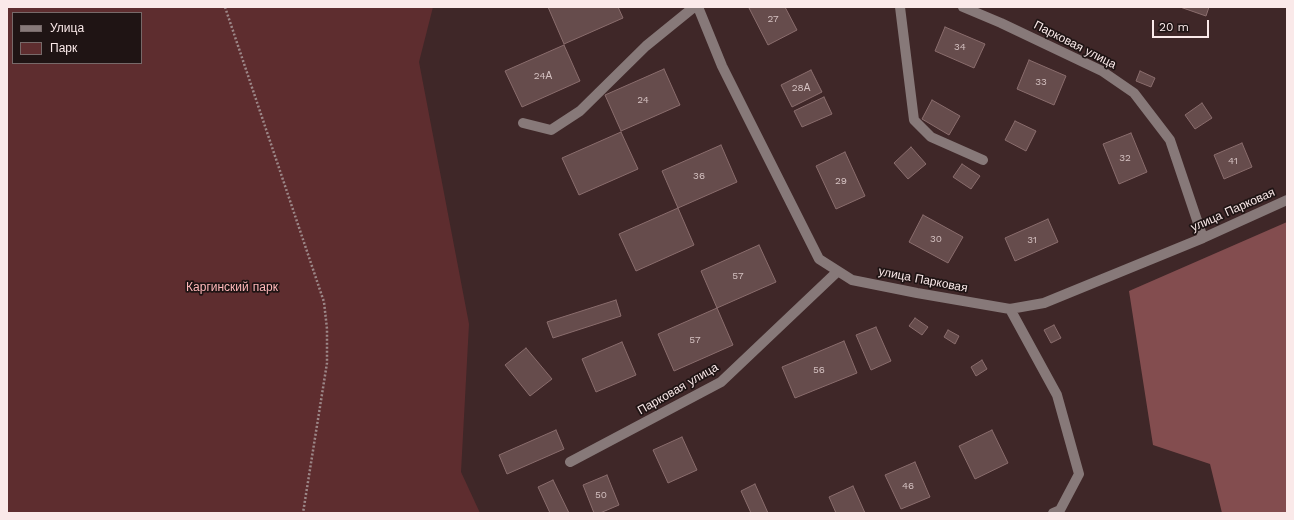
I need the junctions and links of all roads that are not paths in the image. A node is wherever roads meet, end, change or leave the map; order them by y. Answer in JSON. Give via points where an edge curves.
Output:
{"nodes":[{"id":1,"x":694,"y":7,"type":"edge"},
{"id":2,"x":698,"y":7,"type":"edge"},
{"id":3,"x":900,"y":7,"type":"edge"},
{"id":4,"x":963,"y":7,"type":"edge"},
{"id":5,"x":522,"y":123,"type":"dead end"},
{"id":6,"x":983,"y":160,"type":"dead end"},
{"id":7,"x":1287,"y":200,"type":"edge"},
{"id":8,"x":1202,"y":238,"type":"junction"},
{"id":9,"x":838,"y":271,"type":"junction"},
{"id":10,"x":1010,"y":309,"type":"junction"},
{"id":11,"x":570,"y":462,"type":"dead end"},
{"id":12,"x":1053,"y":513,"type":"edge"}],
"edges":[{"from":1,"to":5,"type":"street","via":[[646,46],[580,112],[551,130]]},
{"from":2,"to":9,"type":"street","name":"улица Парковая","via":[[742,108],[819,259]]},
{"from":3,"to":6,"type":"street","via":[[914,120],[931,137]]},
{"from":4,"to":8,"type":"street","name":"Парковая улица","via":[[1102,71],[1134,93],[1170,140]]},
{"from":7,"to":8,"type":"street","name":"улица Парковая"},
{"from":8,"to":10,"type":"street","name":"улица Парковая","via":[[1044,303]]},
{"from":9,"to":10,"type":"street","name":"улица Парковая","via":[[852,280]]},
{"from":9,"to":11,"type":"street","name":"Парковая улица","via":[[721,382]]},
{"from":10,"to":12,"type":"street","via":[[1057,394],[1078,474],[1060,510]]}]}
